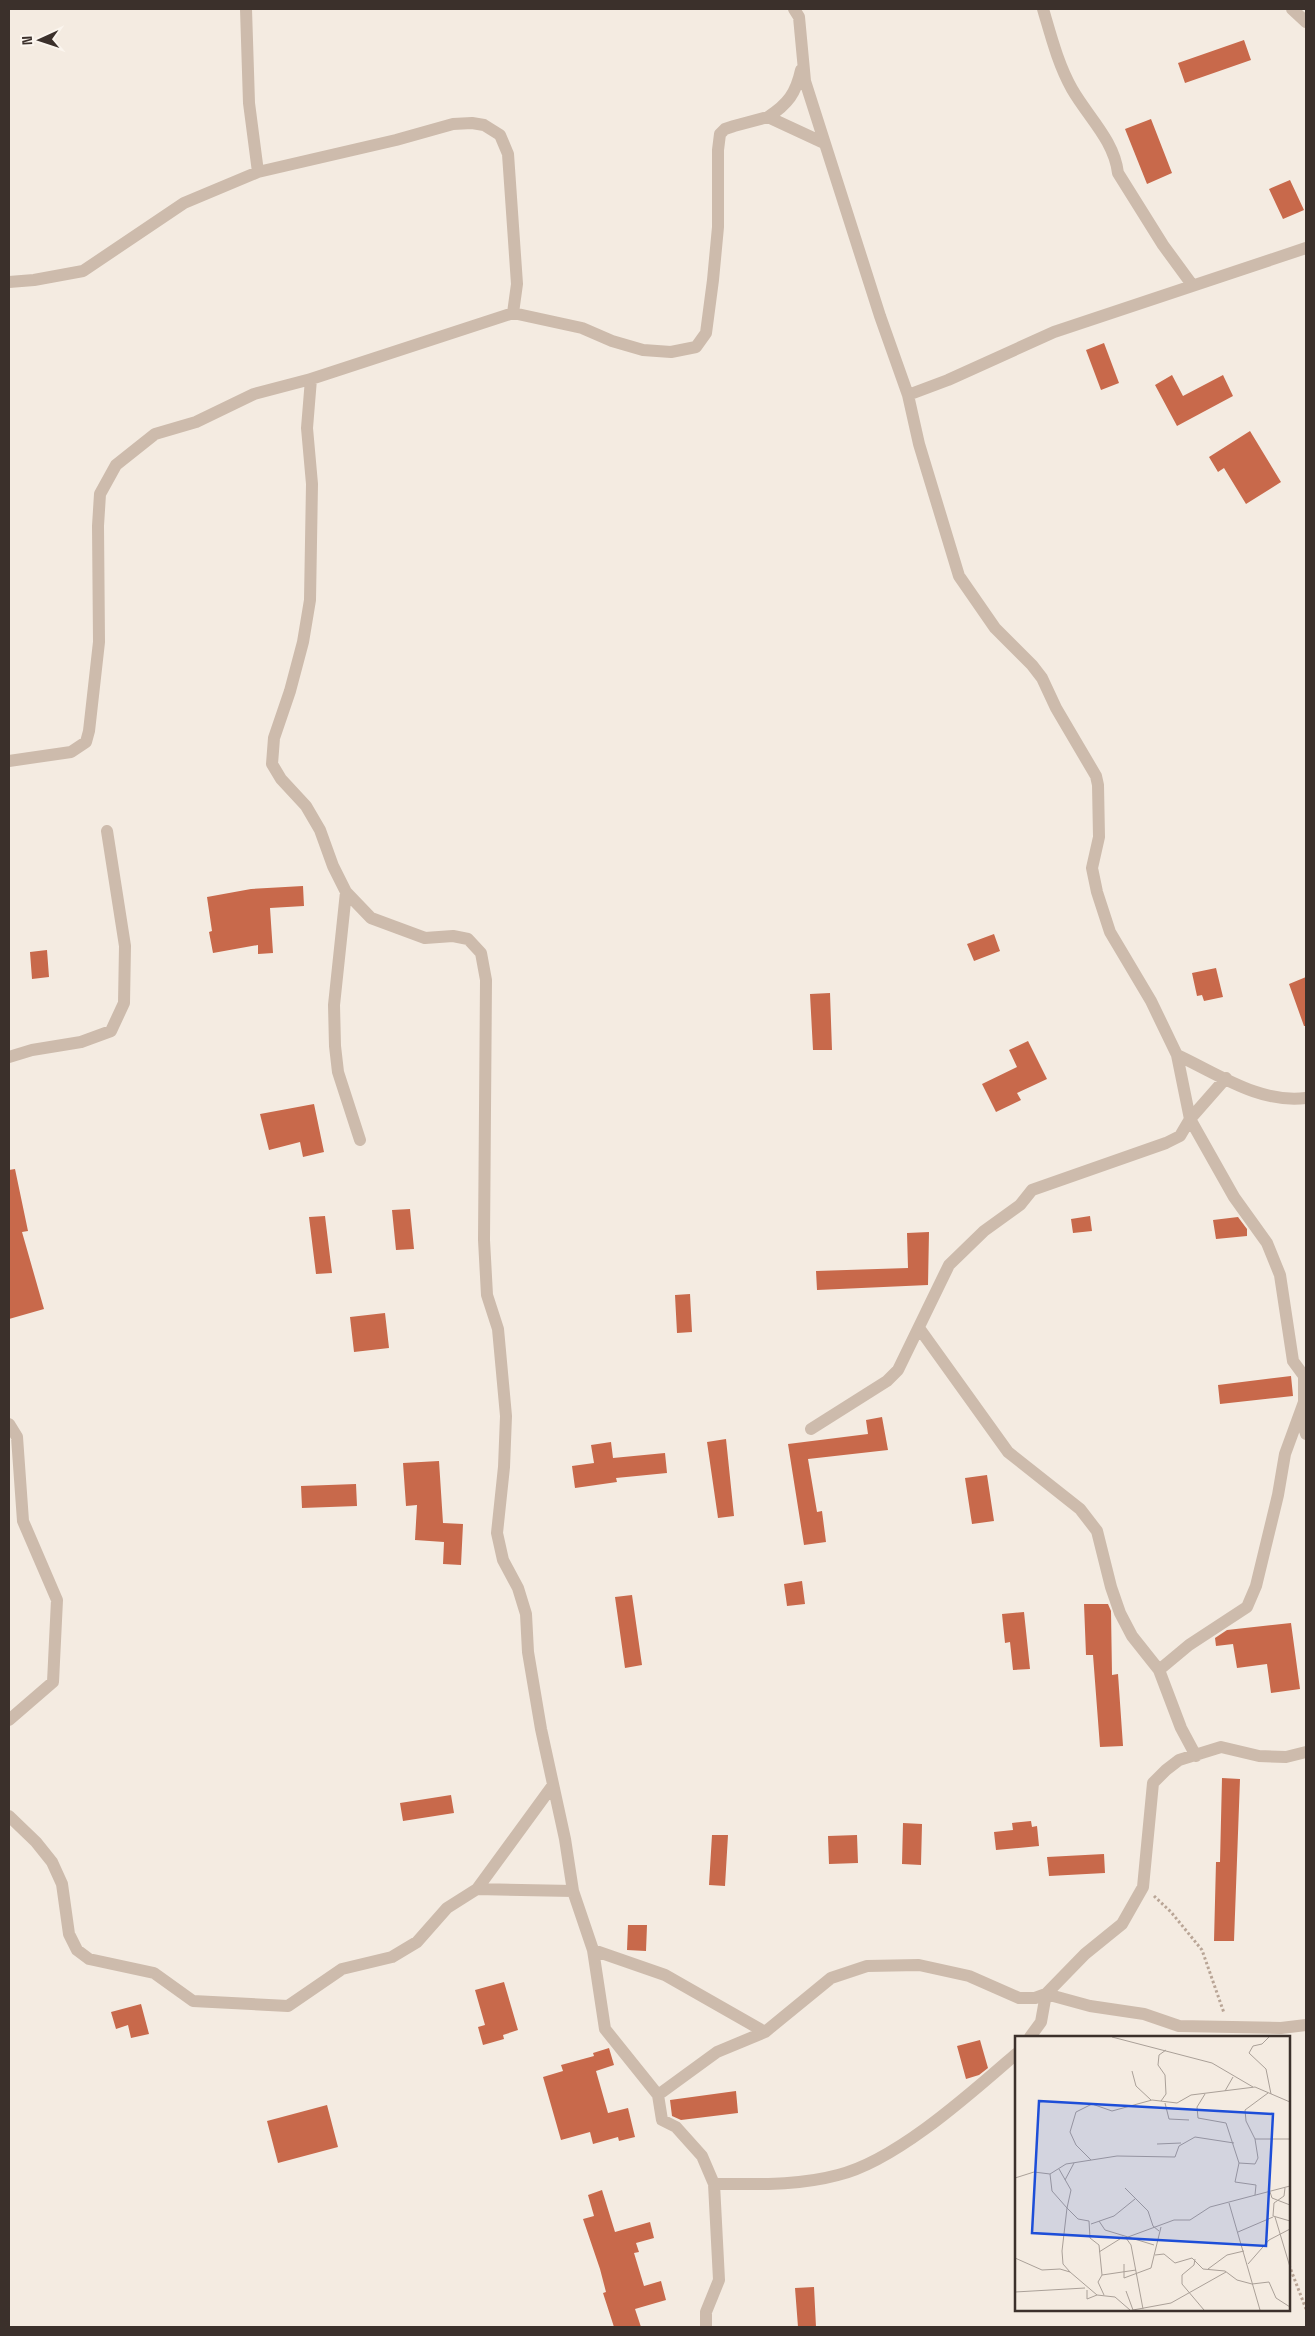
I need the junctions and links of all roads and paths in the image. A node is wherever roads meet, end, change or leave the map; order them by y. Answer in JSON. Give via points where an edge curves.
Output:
{"nodes":[{"id":1,"x":246,"y":9,"type":"edge"},
{"id":2,"x":794,"y":9,"type":"edge"},
{"id":3,"x":1043,"y":9,"type":"edge"},
{"id":4,"x":1292,"y":9,"type":"edge"},
{"id":5,"x":1306,"y":22,"type":"edge"},
{"id":6,"x":802,"y":63,"type":"junction"},
{"id":7,"x":768,"y":117,"type":"junction"},
{"id":8,"x":824,"y":144,"type":"junction"},
{"id":9,"x":258,"y":172,"type":"junction"},
{"id":10,"x":1306,"y":248,"type":"edge"},
{"id":11,"x":9,"y":282,"type":"edge"},
{"id":12,"x":1193,"y":286,"type":"junction"},
{"id":13,"x":513,"y":313,"type":"junction"},
{"id":14,"x":311,"y":379,"type":"junction"},
{"id":15,"x":908,"y":395,"type":"junction"},
{"id":16,"x":9,"y":761,"type":"edge"},
{"id":17,"x":107,"y":831,"type":"dead end"},
{"id":18,"x":346,"y":892,"type":"junction"},
{"id":19,"x":1177,"y":1054,"type":"junction"},
{"id":20,"x":9,"y":1057,"type":"edge"},
{"id":21,"x":1226,"y":1078,"type":"junction"},
{"id":22,"x":1306,"y":1098,"type":"edge"},
{"id":23,"x":1190,"y":1119,"type":"junction"},
{"id":24,"x":360,"y":1140,"type":"dead end"},
{"id":25,"x":919,"y":1328,"type":"junction"},
{"id":26,"x":1305,"y":1374,"type":"edge"},
{"id":27,"x":1303,"y":1405,"type":"edge"},
{"id":28,"x":9,"y":1424,"type":"edge"},
{"id":29,"x":811,"y":1429,"type":"dead end"},
{"id":30,"x":1306,"y":1434,"type":"edge"},
{"id":31,"x":1159,"y":1670,"type":"junction"},
{"id":32,"x":9,"y":1720,"type":"edge"},
{"id":33,"x":1306,"y":1752,"type":"edge"},
{"id":34,"x":1196,"y":1756,"type":"junction"},
{"id":35,"x":553,"y":1785,"type":"junction"},
{"id":36,"x":9,"y":1816,"type":"edge"},
{"id":37,"x":1143,"y":1886,"type":"junction"},
{"id":38,"x":477,"y":1889,"type":"junction"},
{"id":39,"x":573,"y":1891,"type":"junction"},
{"id":40,"x":593,"y":1950,"type":"junction"},
{"id":41,"x":1046,"y":1994,"type":"junction"},
{"id":42,"x":1228,"y":2025,"type":"junction"},
{"id":43,"x":1306,"y":2025,"type":"edge"},
{"id":44,"x":765,"y":2032,"type":"junction"},
{"id":45,"x":1031,"y":2036,"type":"edge"},
{"id":46,"x":1015,"y":2055,"type":"edge"},
{"id":47,"x":658,"y":2095,"type":"junction"},
{"id":48,"x":714,"y":2184,"type":"junction"},
{"id":49,"x":1290,"y":2268,"type":"edge"},
{"id":50,"x":1306,"y":2309,"type":"edge"},
{"id":51,"x":706,"y":2327,"type":"edge"}],
"edges":[{"from":1,"to":9,"type":"street","via":[[249,103]]},
{"from":2,"to":6,"type":"street","via":[[799,17]]},
{"from":3,"to":12,"type":"street","via":[[1072,89],[1105,137],[1116,159],[1118,173],[1163,246]]},
{"from":4,"to":5,"type":"street"},
{"from":6,"to":7,"type":"street","via":[[796,90],[780,110]]},
{"from":6,"to":8,"type":"street"},
{"from":7,"to":8,"type":"street"},
{"from":7,"to":13,"type":"street","via":[[725,129],[720,134],[713,280],[706,333],[696,346],[671,352],[643,350],[582,328]]},
{"from":8,"to":15,"type":"street"},
{"from":9,"to":11,"type":"street","via":[[184,202],[83,270]]},
{"from":9,"to":13,"type":"street","via":[[453,124],[472,122],[484,125],[500,136],[508,154],[517,284]]},
{"from":10,"to":12,"type":"street"},
{"from":12,"to":15,"type":"street","via":[[1054,332]]},
{"from":13,"to":14,"type":"street"},
{"from":14,"to":16,"type":"street","via":[[254,394],[196,422],[155,434],[116,465],[100,494],[99,642],[86,742],[71,752]]},
{"from":14,"to":18,"type":"street","via":[[307,428],[312,484],[310,600],[304,642],[274,738],[272,764],[306,806],[320,830]]},
{"from":15,"to":19,"type":"street","via":[[919,444],[959,576],[995,628],[1042,678],[1096,776],[1099,837],[1092,868],[1097,892],[1110,932],[1151,1001]]},
{"from":17,"to":20,"type":"street","via":[[125,946],[124,1003],[111,1031],[81,1042]]},
{"from":18,"to":24,"type":"street","via":[[334,1005],[335,1046],[338,1072]]},
{"from":18,"to":35,"type":"street","via":[[371,918],[425,938],[453,936],[468,939],[481,954],[486,980],[484,1240],[487,1295],[498,1329],[506,1416],[498,1533],[503,1560],[518,1588],[526,1614],[530,1662]]},
{"from":19,"to":21,"type":"street"},
{"from":19,"to":23,"type":"street"},
{"from":21,"to":22,"type":"street","via":[[1264,1096]]},
{"from":21,"to":23,"type":"street"},
{"from":23,"to":25,"type":"street","via":[[1180,1136],[1166,1143],[1032,1190],[1020,1205],[984,1231],[949,1265]]},
{"from":23,"to":26,"type":"street","via":[[1234,1198],[1267,1243],[1280,1275],[1292,1361]]},
{"from":25,"to":29,"type":"street","via":[[898,1370]]},
{"from":25,"to":31,"type":"street","via":[[1008,1452],[1080,1508],[1097,1531],[1120,1613],[1132,1636]]},
{"from":26,"to":27,"type":"street"},
{"from":27,"to":30,"type":"street"},
{"from":27,"to":31,"type":"street","via":[[1285,1454],[1256,1586],[1247,1607],[1189,1645]]},
{"from":28,"to":32,"type":"street","via":[[17,1437],[23,1521],[57,1600],[53,1682]]},
{"from":31,"to":34,"type":"street","via":[[1181,1728]]},
{"from":33,"to":34,"type":"street","via":[[1286,1757],[1259,1756],[1221,1747]]},
{"from":34,"to":37,"type":"street","via":[[1179,1760],[1153,1783]]},
{"from":35,"to":38,"type":"street"},
{"from":35,"to":39,"type":"street"},
{"from":36,"to":38,"type":"street","via":[[52,1862],[62,1884],[70,1934],[77,1950],[96,1961],[154,1973],[193,2001],[288,2006],[342,1969],[392,1957],[417,1942],[447,1908]]},
{"from":37,"to":41,"type":"street","via":[[1122,1924],[1085,1954]]},
{"from":37,"to":42,"type":"path","via":[[1171,1912],[1202,1950]]},
{"from":38,"to":39,"type":"street"},
{"from":39,"to":40,"type":"street"},
{"from":40,"to":44,"type":"street","via":[[665,1975]]},
{"from":40,"to":47,"type":"street","via":[[605,2029]]},
{"from":41,"to":42,"type":"street","via":[[1090,2006],[1144,2014],[1179,2026]]},
{"from":41,"to":44,"type":"street","via":[[1019,1998],[969,1976],[919,1965],[867,1966],[831,1978]]},
{"from":41,"to":45,"type":"street","via":[[1042,2022]]},
{"from":42,"to":43,"type":"street","via":[[1280,2028]]},
{"from":44,"to":47,"type":"street","via":[[717,2052]]},
{"from":46,"to":48,"type":"street","via":[[972,2092],[880,2158],[840,2175],[794,2184]]},
{"from":47,"to":48,"type":"street","via":[[662,2120],[676,2127],[702,2156]]},
{"from":48,"to":51,"type":"street","via":[[719,2280],[706,2312]]},
{"from":49,"to":50,"type":"path"}]}
